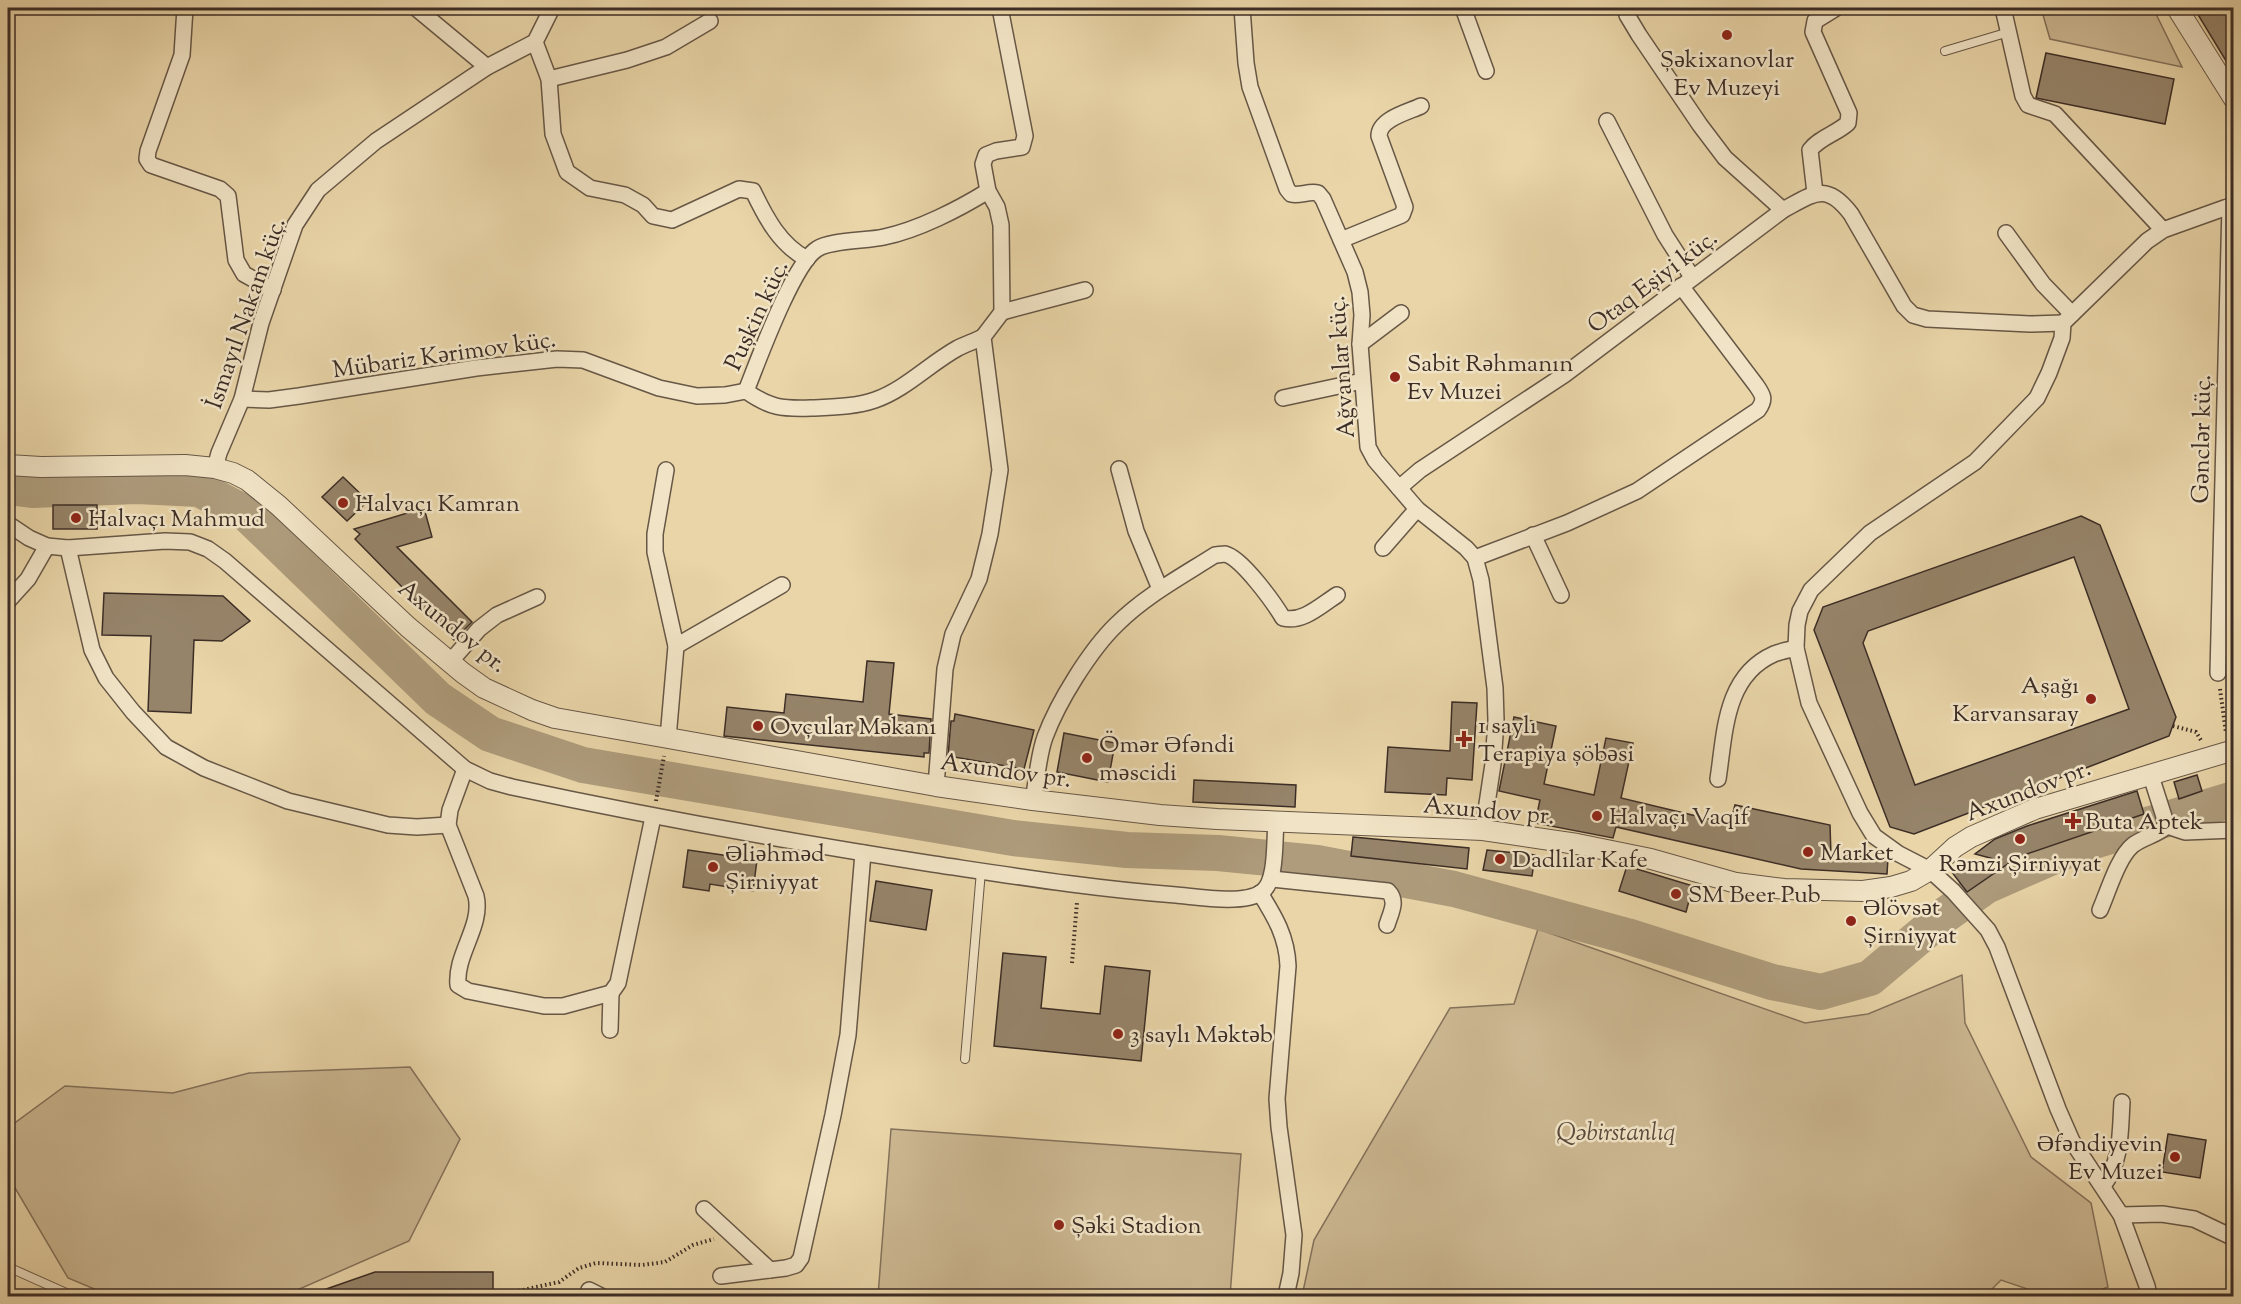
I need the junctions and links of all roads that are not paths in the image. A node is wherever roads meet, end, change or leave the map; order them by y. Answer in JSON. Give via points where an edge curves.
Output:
{"nodes":[{"id":1,"x":185,"y":8,"type":"edge"},
{"id":2,"x":416,"y":8,"type":"edge"},
{"id":3,"x":552,"y":8,"type":"edge"},
{"id":4,"x":1000,"y":8,"type":"edge"},
{"id":5,"x":1242,"y":8,"type":"edge"},
{"id":6,"x":1463,"y":8,"type":"edge"},
{"id":7,"x":1626,"y":8,"type":"edge"},
{"id":8,"x":1836,"y":8,"type":"edge"},
{"id":9,"x":2003,"y":8,"type":"edge"},
{"id":10,"x":2177,"y":8,"type":"edge"},
{"id":11,"x":710,"y":21,"type":"dead end"},
{"id":12,"x":2009,"y":32,"type":"junction"},
{"id":13,"x":535,"y":42,"type":"junction"},
{"id":14,"x":1945,"y":51,"type":"dead end"},
{"id":15,"x":487,"y":68,"type":"junction"},
{"id":16,"x":1486,"y":71,"type":"dead end"},
{"id":17,"x":549,"y":80,"type":"junction"},
{"id":18,"x":2234,"y":99,"type":"edge"},
{"id":19,"x":1421,"y":106,"type":"dead end"},
{"id":20,"x":1606,"y":122,"type":"dead end"},
{"id":21,"x":988,"y":190,"type":"junction"},
{"id":22,"x":1815,"y":193,"type":"junction"},
{"id":23,"x":2232,"y":204,"type":"edge"},
{"id":24,"x":1783,"y":210,"type":"junction"},
{"id":25,"x":2163,"y":230,"type":"junction"},
{"id":26,"x":2006,"y":232,"type":"dead end"},
{"id":27,"x":1341,"y":240,"type":"junction"},
{"id":28,"x":807,"y":259,"type":"junction"},
{"id":29,"x":1687,"y":281,"type":"junction"},
{"id":30,"x":273,"y":290,"type":"junction"},
{"id":31,"x":1085,"y":290,"type":"dead end"},
{"id":32,"x":1002,"y":312,"type":"junction"},
{"id":33,"x":1401,"y":313,"type":"dead end"},
{"id":34,"x":2067,"y":319,"type":"junction"},
{"id":35,"x":983,"y":337,"type":"junction"},
{"id":36,"x":1360,"y":344,"type":"junction"},
{"id":37,"x":1362,"y":381,"type":"junction"},
{"id":38,"x":746,"y":391,"type":"junction"},
{"id":39,"x":1283,"y":398,"type":"dead end"},
{"id":40,"x":242,"y":399,"type":"junction"},
{"id":41,"x":8,"y":465,"type":"edge"},
{"id":42,"x":215,"y":468,"type":"junction"},
{"id":43,"x":1119,"y":469,"type":"dead end"},
{"id":44,"x":8,"y":470,"type":"edge"},
{"id":45,"x":666,"y":470,"type":"dead end"},
{"id":46,"x":1399,"y":488,"type":"junction"},
{"id":47,"x":1417,"y":509,"type":"junction"},
{"id":48,"x":8,"y":524,"type":"edge"},
{"id":49,"x":1533,"y":535,"type":"junction"},
{"id":50,"x":47,"y":546,"type":"junction"},
{"id":51,"x":68,"y":548,"type":"junction"},
{"id":52,"x":1383,"y":548,"type":"dead end"},
{"id":53,"x":1475,"y":558,"type":"junction"},
{"id":54,"x":782,"y":585,"type":"dead end"},
{"id":55,"x":1160,"y":589,"type":"junction"},
{"id":56,"x":1337,"y":595,"type":"dead end"},
{"id":57,"x":1562,"y":595,"type":"dead end"},
{"id":58,"x":537,"y":597,"type":"dead end"},
{"id":59,"x":8,"y":601,"type":"edge"},
{"id":60,"x":676,"y":646,"type":"junction"},
{"id":61,"x":1796,"y":648,"type":"junction"},
{"id":62,"x":450,"y":662,"type":"junction"},
{"id":63,"x":2218,"y":673,"type":"road end"},
{"id":64,"x":666,"y":745,"type":"junction"},
{"id":65,"x":2231,"y":750,"type":"edge"},
{"id":66,"x":465,"y":769,"type":"junction"},
{"id":67,"x":2150,"y":773,"type":"junction"},
{"id":68,"x":1718,"y":779,"type":"dead end"},
{"id":69,"x":936,"y":786,"type":"junction"},
{"id":70,"x":1032,"y":800,"type":"junction"},
{"id":71,"x":654,"y":811,"type":"junction"},
{"id":72,"x":448,"y":825,"type":"junction"},
{"id":73,"x":2167,"y":826,"type":"junction"},
{"id":74,"x":2234,"y":830,"type":"edge"},
{"id":75,"x":1483,"y":831,"type":"junction"},
{"id":76,"x":1275,"y":833,"type":"junction"},
{"id":77,"x":864,"y":853,"type":"junction"},
{"id":78,"x":1930,"y":870,"type":"junction"},
{"id":79,"x":981,"y":871,"type":"junction"},
{"id":80,"x":1272,"y":879,"type":"junction"},
{"id":81,"x":1260,"y":893,"type":"junction"},
{"id":82,"x":2100,"y":910,"type":"dead end"},
{"id":83,"x":1387,"y":925,"type":"dead end"},
{"id":84,"x":611,"y":993,"type":"junction"},
{"id":85,"x":610,"y":1030,"type":"dead end"},
{"id":86,"x":964,"y":1059,"type":"dead end"},
{"id":87,"x":2122,"y":1102,"type":"dead end"},
{"id":88,"x":2103,"y":1186,"type":"junction"},
{"id":89,"x":704,"y":1209,"type":"dead end"},
{"id":90,"x":2121,"y":1215,"type":"junction"},
{"id":91,"x":2234,"y":1238,"type":"edge"},
{"id":92,"x":8,"y":1267,"type":"edge"},
{"id":93,"x":770,"y":1270,"type":"junction"},
{"id":94,"x":721,"y":1276,"type":"dead end"},
{"id":95,"x":73,"y":1296,"type":"edge"},
{"id":96,"x":1286,"y":1296,"type":"edge"},
{"id":97,"x":2149,"y":1296,"type":"edge"}],
"edges":[{"from":1,"to":30,"type":"street","via":[[182,55],[147,159],[151,165],[228,195],[236,260],[244,274]]},
{"from":2,"to":15,"type":"street"},
{"from":3,"to":13,"type":"street"},
{"from":4,"to":21,"type":"street","via":[[1025,142],[1022,147],[986,156],[983,164]]},
{"from":5,"to":27,"type":"street","name":"Ağvanlar küç.","via":[[1250,87],[1287,189],[1298,195],[1318,192]]},
{"from":6,"to":16,"type":"street"},
{"from":7,"to":24,"type":"street","via":[[1639,35],[1725,158]]},
{"from":8,"to":22,"type":"street","via":[[1815,21],[1813,32],[1849,113],[1848,123],[1816,141],[1810,150]]},
{"from":9,"to":12,"type":"street"},
{"from":10,"to":18,"type":"street"},
{"from":11,"to":17,"type":"street","via":[[666,47]]},
{"from":12,"to":14,"type":"lane"},
{"from":12,"to":25,"type":"street","via":[[2028,105],[2055,114]]},
{"from":13,"to":15,"type":"street","name":"İsmayıl Nakam küç."},
{"from":13,"to":17,"type":"street","name":"Puşkin küç."},
{"from":15,"to":30,"type":"street","name":"İsmayıl Nakam küç.","via":[[376,141],[318,190],[296,225]]},
{"from":17,"to":28,"type":"street","name":"Puşkin küç.","via":[[553,134],[567,172],[590,188],[625,195],[653,216],[672,220],[739,189],[753,191],[791,251]]},
{"from":19,"to":27,"type":"street","via":[[1383,124],[1379,130],[1405,207],[1402,215]]},
{"from":20,"to":29,"type":"street"},
{"from":21,"to":28,"type":"street","name":"Puşkin küç.","via":[[916,226],[885,237],[826,245]]},
{"from":21,"to":32,"type":"street","via":[[1000,225]]},
{"from":22,"to":24,"type":"street","name":"Otaq Eşiyi küç."},
{"from":22,"to":34,"type":"street","via":[[1841,200],[1913,315],[2031,324]]},
{"from":23,"to":25,"type":"street"},
{"from":23,"to":63,"type":"street","name":"Gənclər küç."},
{"from":24,"to":29,"type":"street","name":"Otaq Eşiyi küç."},
{"from":25,"to":34,"type":"street"},
{"from":26,"to":34,"type":"street"},
{"from":27,"to":36,"type":"street","name":"Ağvanlar küç.","via":[[1360,292]]},
{"from":28,"to":38,"type":"street","name":"Puşkin küç.","via":[[790,284]]},
{"from":29,"to":46,"type":"street","name":"Otaq Eşiyi küç.","via":[[1564,375]]},
{"from":29,"to":49,"type":"street","via":[[1764,396],[1764,403],[1637,491]]},
{"from":30,"to":40,"type":"street","name":"İsmayıl Nakam küç."},
{"from":31,"to":32,"type":"street"},
{"from":32,"to":35,"type":"street"},
{"from":33,"to":36,"type":"street"},
{"from":34,"to":61,"type":"street","via":[[2037,398],[1975,462],[1869,533],[1811,590],[1800,611]]},
{"from":35,"to":38,"type":"street","via":[[957,349],[895,390],[847,407],[778,407],[764,404]]},
{"from":35,"to":69,"type":"street","via":[[999,470],[979,579],[953,634],[945,669]]},
{"from":36,"to":37,"type":"street","name":"Ağvanlar küç."},
{"from":37,"to":39,"type":"street"},
{"from":37,"to":46,"type":"street","name":"Ağvanlar küç.","via":[[1368,447]]},
{"from":38,"to":40,"type":"street","name":"Mübariz Kərimov küç.","via":[[697,396],[659,388],[583,360],[557,359],[269,400]]},
{"from":40,"to":42,"type":"street","name":"İsmayıl Nakam küç."},
{"from":41,"to":42,"type":"street","name":"Axundov pr."},
{"from":41,"to":44,"type":"street"},
{"from":42,"to":62,"type":"street","name":"Axundov pr.","via":[[247,480],[278,505]]},
{"from":43,"to":55,"type":"street","via":[[1136,531]]},
{"from":45,"to":60,"type":"street","via":[[655,534],[656,552]]},
{"from":46,"to":47,"type":"street","name":"Ağvanlar küç."},
{"from":47,"to":52,"type":"street"},
{"from":47,"to":53,"type":"street","name":"Ağvanlar küç."},
{"from":48,"to":50,"type":"street"},
{"from":49,"to":53,"type":"street"},
{"from":49,"to":57,"type":"street"},
{"from":50,"to":51,"type":"street"},
{"from":50,"to":59,"type":"street","via":[[28,579]]},
{"from":51,"to":66,"type":"street","via":[[165,541],[190,542],[208,549]]},
{"from":51,"to":72,"type":"street","via":[[93,650],[106,678],[166,747],[204,768],[288,801],[388,825]]},
{"from":53,"to":75,"type":"street","via":[[1497,720]]},
{"from":54,"to":60,"type":"street"},
{"from":55,"to":56,"type":"street","via":[[1215,555],[1225,554],[1259,584],[1283,618],[1303,617]]},
{"from":55,"to":70,"type":"street","via":[[1116,624],[1058,708],[1045,738]]},
{"from":58,"to":62,"type":"street","via":[[497,615]]},
{"from":60,"to":64,"type":"street"},
{"from":61,"to":68,"type":"street","via":[[1774,654],[1743,678],[1727,717]]},
{"from":61,"to":78,"type":"street","via":[[1809,703],[1860,813],[1874,836]]},
{"from":62,"to":64,"type":"street","name":"Axundov pr.","via":[[484,688],[532,710]]},
{"from":64,"to":69,"type":"street","name":"Axundov pr."},
{"from":65,"to":67,"type":"street","name":"Axundov pr."},
{"from":66,"to":71,"type":"street","via":[[512,788]]},
{"from":66,"to":72,"type":"street"},
{"from":67,"to":73,"type":"street"},
{"from":67,"to":78,"type":"street","name":"Axundov pr.","via":[[2035,809],[1989,828],[1955,848]]},
{"from":69,"to":70,"type":"street","name":"Axundov pr."},
{"from":70,"to":76,"type":"street","name":"Axundov pr."},
{"from":71,"to":77,"type":"street"},
{"from":71,"to":84,"type":"street","via":[[618,982]]},
{"from":72,"to":84,"type":"street","via":[[479,909],[457,973],[458,985],[468,991],[544,1006],[563,1006]]},
{"from":73,"to":74,"type":"street","via":[[2185,832]]},
{"from":73,"to":82,"type":"street","via":[[2134,844],[2125,854]]},
{"from":75,"to":76,"type":"street","name":"Axundov pr."},
{"from":75,"to":78,"type":"street","name":"Axundov pr.","via":[[1577,844],[1736,882],[1784,889],[1863,891],[1911,881]]},
{"from":76,"to":80,"type":"street"},
{"from":77,"to":79,"type":"street"},
{"from":77,"to":93,"type":"street","via":[[848,1035],[801,1258],[796,1265]]},
{"from":78,"to":88,"type":"street","via":[[1976,915],[1997,946],[2072,1141]]},
{"from":79,"to":81,"type":"street","via":[[1078,886],[1214,898]]},
{"from":79,"to":86,"type":"lane"},
{"from":80,"to":81,"type":"street"},
{"from":80,"to":83,"type":"street","via":[[1388,891],[1394,904]]},
{"from":81,"to":96,"type":"street","via":[[1281,927],[1287,949],[1277,1099],[1294,1235]]},
{"from":84,"to":85,"type":"street"},
{"from":87,"to":88,"type":"street","via":[[2117,1159]]},
{"from":88,"to":90,"type":"street"},
{"from":89,"to":93,"type":"street"},
{"from":90,"to":91,"type":"street","via":[[2162,1214],[2194,1219]]},
{"from":90,"to":97,"type":"street"},
{"from":92,"to":95,"type":"lane"},
{"from":93,"to":94,"type":"street"}]}
